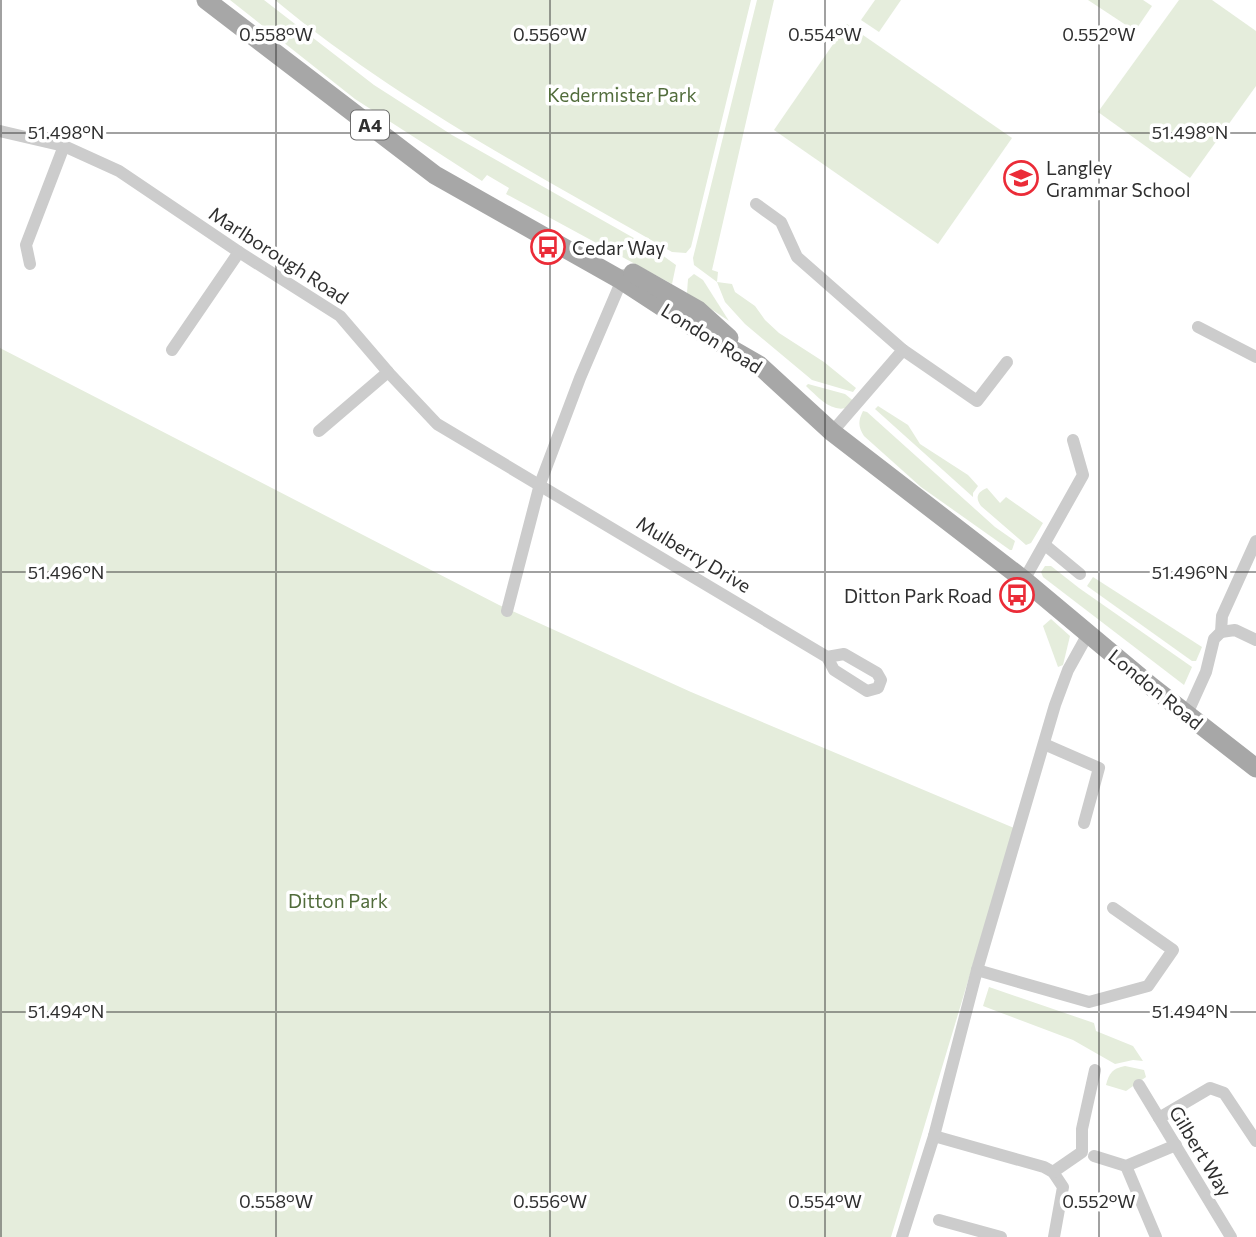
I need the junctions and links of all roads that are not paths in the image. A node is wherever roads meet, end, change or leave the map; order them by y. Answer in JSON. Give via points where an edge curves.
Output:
{"nodes":[{"id":1,"x":206,"y":0,"type":"edge"},
{"id":2,"x":0,"y":131,"type":"edge"},
{"id":3,"x":64,"y":146,"type":"junction"},
{"id":4,"x":756,"y":204,"type":"dead end"},
{"id":5,"x":239,"y":252,"type":"junction"},
{"id":6,"x":30,"y":264,"type":"dead end"},
{"id":7,"x":624,"y":275,"type":"junction"},
{"id":8,"x":1198,"y":327,"type":"dead end"},
{"id":9,"x":903,"y":349,"type":"junction"},
{"id":10,"x":172,"y":350,"type":"dead end"},
{"id":11,"x":1256,"y":356,"type":"edge"},
{"id":12,"x":1007,"y":362,"type":"dead end"},
{"id":13,"x":388,"y":372,"type":"junction"},
{"id":14,"x":318,"y":431,"type":"dead end"},
{"id":15,"x":832,"y":432,"type":"junction"},
{"id":16,"x":1073,"y":440,"type":"dead end"},
{"id":17,"x":540,"y":484,"type":"junction"},
{"id":18,"x":1256,"y":541,"type":"edge"},
{"id":19,"x":1045,"y":545,"type":"junction"},
{"id":20,"x":1080,"y":574,"type":"dead end"},
{"id":21,"x":1024,"y":580,"type":"junction"},
{"id":22,"x":507,"y":611,"type":"dead end"},
{"id":23,"x":1221,"y":632,"type":"junction"},
{"id":24,"x":1088,"y":634,"type":"junction"},
{"id":25,"x":1256,"y":640,"type":"edge"},
{"id":26,"x":827,"y":657,"type":"dead end"},
{"id":27,"x":1187,"y":714,"type":"junction"},
{"id":28,"x":1044,"y":744,"type":"junction"},
{"id":29,"x":1256,"y":768,"type":"edge"},
{"id":30,"x":1084,"y":823,"type":"dead end"},
{"id":31,"x":1113,"y":908,"type":"dead end"},
{"id":32,"x":976,"y":970,"type":"junction"},
{"id":33,"x":1095,"y":1070,"type":"dead end"},
{"id":34,"x":1139,"y":1085,"type":"dead end"},
{"id":35,"x":1159,"y":1118,"type":"junction"},
{"id":36,"x":934,"y":1136,"type":"junction"},
{"id":37,"x":1256,"y":1142,"type":"edge"},
{"id":38,"x":1176,"y":1145,"type":"junction"},
{"id":39,"x":1088,"y":1154,"type":"junction"},
{"id":40,"x":1126,"y":1166,"type":"junction"},
{"id":41,"x":1053,"y":1172,"type":"junction"},
{"id":42,"x":939,"y":1220,"type":"dead end"},
{"id":43,"x":902,"y":1237,"type":"edge"},
{"id":44,"x":1002,"y":1237,"type":"edge"},
{"id":45,"x":1054,"y":1237,"type":"edge"},
{"id":46,"x":1156,"y":1237,"type":"edge"},
{"id":47,"x":1231,"y":1237,"type":"edge"}],
"edges":[{"from":1,"to":7,"type":"main road","name":"London Road","number":"A4","via":[[435,175],[543,236],[574,239]]},
{"from":2,"to":3,"type":"street","name":"Marlborough Road"},
{"from":3,"to":5,"type":"street","name":"Marlborough Road","via":[[119,171]]},
{"from":3,"to":6,"type":"street","via":[[26,245]]},
{"from":4,"to":9,"type":"street","via":[[781,222],[797,257]]},
{"from":5,"to":10,"type":"street"},
{"from":5,"to":13,"type":"street","name":"Marlborough Road","via":[[340,316]]},
{"from":7,"to":15,"type":"main road","name":"London Road","via":[[698,310]]},
{"from":7,"to":17,"type":"street"},
{"from":8,"to":11,"type":"street"},
{"from":9,"to":12,"type":"street","via":[[977,401]]},
{"from":9,"to":15,"type":"street"},
{"from":13,"to":14,"type":"street"},
{"from":13,"to":17,"type":"street","name":"Marlborough Road","via":[[436,424]]},
{"from":15,"to":21,"type":"main road","name":"London Road"},
{"from":16,"to":19,"type":"street","via":[[1083,475]]},
{"from":17,"to":22,"type":"street"},
{"from":17,"to":26,"type":"street","name":"Mulberry Drive"},
{"from":18,"to":23,"type":"street","via":[[1222,615]]},
{"from":19,"to":20,"type":"street"},
{"from":19,"to":21,"type":"street"},
{"from":21,"to":24,"type":"main road","name":"London Road"},
{"from":23,"to":25,"type":"street","via":[[1235,631]]},
{"from":23,"to":27,"type":"street","via":[[1214,639]]},
{"from":24,"to":27,"type":"main road","name":"London Road"},
{"from":24,"to":28,"type":"street","via":[[1068,670]]},
{"from":27,"to":29,"type":"main road","name":"London Road"},
{"from":28,"to":30,"type":"street","via":[[1099,768]]},
{"from":28,"to":32,"type":"street"},
{"from":31,"to":32,"type":"street","via":[[1173,950],[1148,986],[1089,1002]]},
{"from":32,"to":36,"type":"street"},
{"from":33,"to":39,"type":"street","via":[[1082,1129]]},
{"from":34,"to":35,"type":"street","name":"Gilbert Way"},
{"from":35,"to":37,"type":"street","via":[[1210,1088],[1224,1093]]},
{"from":35,"to":38,"type":"street","name":"Gilbert Way"},
{"from":36,"to":41,"type":"street"},
{"from":36,"to":43,"type":"street"},
{"from":38,"to":40,"type":"street"},
{"from":38,"to":47,"type":"street","name":"Gilbert Way"},
{"from":39,"to":40,"type":"street"},
{"from":39,"to":41,"type":"street"},
{"from":40,"to":46,"type":"street"},
{"from":41,"to":45,"type":"street","via":[[1063,1187]]},
{"from":42,"to":44,"type":"street"}]}
